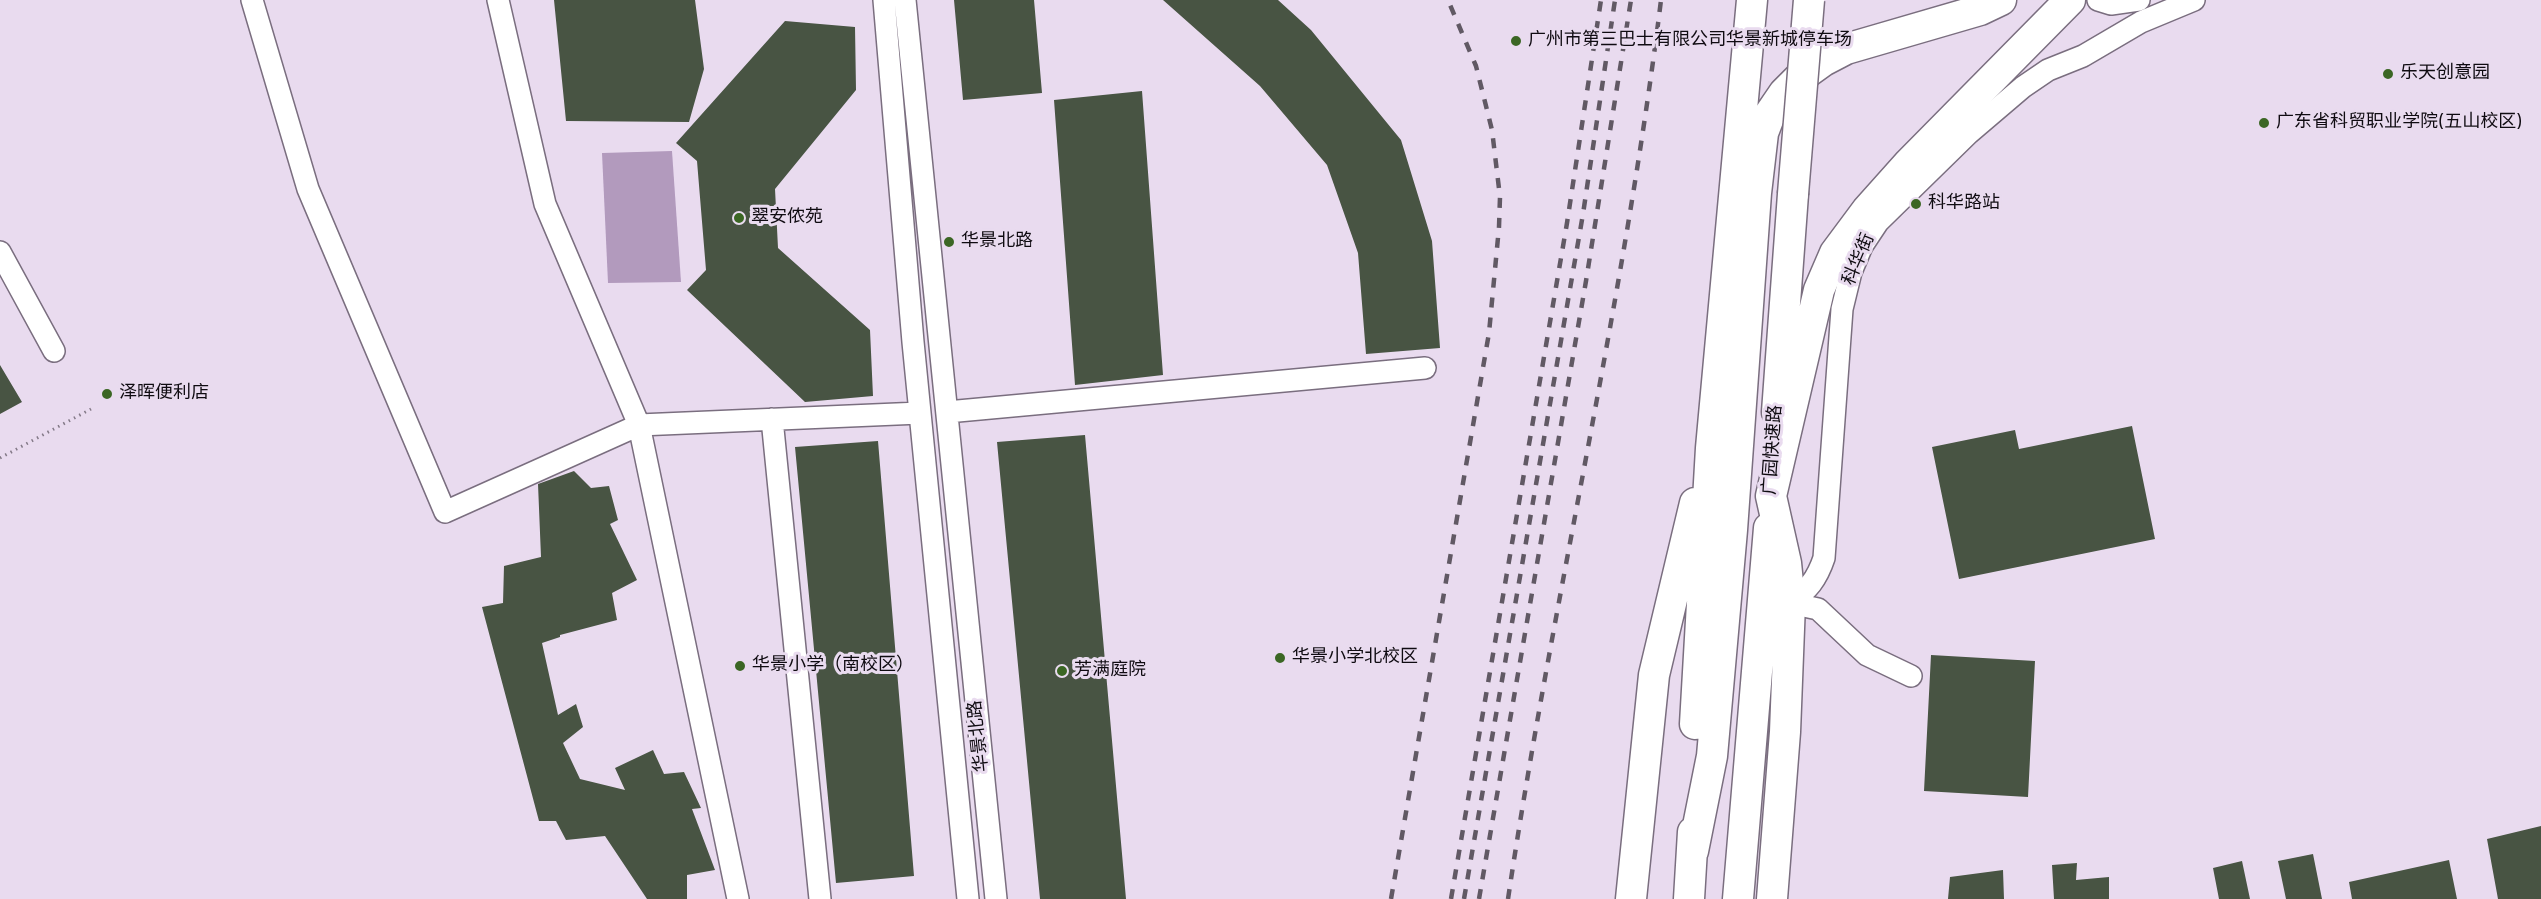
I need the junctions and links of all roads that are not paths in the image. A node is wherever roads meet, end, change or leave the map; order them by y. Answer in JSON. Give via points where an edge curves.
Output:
{"nodes":[{"id":1,"x":252,"y":0,"type":"edge"},
{"id":2,"x":498,"y":0,"type":"edge"},
{"id":3,"x":884,"y":0,"type":"edge"},
{"id":4,"x":905,"y":0,"type":"edge"},
{"id":5,"x":1752,"y":0,"type":"edge"},
{"id":6,"x":1809,"y":0,"type":"edge"},
{"id":7,"x":2001,"y":0,"type":"edge"},
{"id":8,"x":2070,"y":0,"type":"edge"},
{"id":9,"x":2098,"y":0,"type":"edge"},
{"id":10,"x":2139,"y":0,"type":"edge"},
{"id":11,"x":2194,"y":0,"type":"edge"},
{"id":12,"x":0,"y":252,"type":"edge"},
{"id":13,"x":54,"y":351,"type":"dead end"},
{"id":14,"x":1425,"y":368,"type":"dead end"},
{"id":15,"x":947,"y":412,"type":"junction"},
{"id":16,"x":920,"y":413,"type":"junction"},
{"id":17,"x":772,"y":419,"type":"junction"},
{"id":18,"x":639,"y":425,"type":"junction"},
{"id":19,"x":1712,"y":448,"type":"junction"},
{"id":20,"x":1771,"y":496,"type":"junction"},
{"id":21,"x":1790,"y":603,"type":"junction"},
{"id":22,"x":1911,"y":676,"type":"dead end"},
{"id":23,"x":1693,"y":851,"type":"junction"},
{"id":24,"x":738,"y":899,"type":"edge"},
{"id":25,"x":819,"y":899,"type":"edge"},
{"id":26,"x":968,"y":899,"type":"edge"},
{"id":27,"x":996,"y":899,"type":"edge"},
{"id":28,"x":1631,"y":899,"type":"edge"},
{"id":29,"x":1689,"y":899,"type":"edge"},
{"id":30,"x":1738,"y":899,"type":"edge"},
{"id":31,"x":1772,"y":899,"type":"edge"}],
"edges":[{"from":1,"to":18,"type":"street","via":[[308,189],[445,512]]},
{"from":2,"to":18,"type":"street","via":[[545,204]]},
{"from":3,"to":16,"type":"street","name":"华景北路"},
{"from":4,"to":15,"type":"street","name":"华景北路"},
{"from":5,"to":19,"type":"highway"},
{"from":6,"to":20,"type":"highway","name":"广园快速路","bridge":true},
{"from":7,"to":23,"type":"highway","via":[[1970,14],[1846,49],[1823,61],[1784,93],[1763,133],[1712,756]]},
{"from":8,"to":20,"type":"highway","via":[[1909,162],[1835,253],[1819,290]]},
{"from":9,"to":10,"type":"street","via":[[2111,4]]},
{"from":11,"to":21,"type":"street","name":"科华街","via":[[2141,22],[2023,87],[1969,133],[1878,222],[1851,272],[1842,309],[1824,558],[1809,589]]},
{"from":12,"to":13,"type":"street"},
{"from":14,"to":15,"type":"street"},
{"from":15,"to":27,"type":"street","name":"华景北路"},
{"from":16,"to":17,"type":"street"},
{"from":16,"to":26,"type":"street","name":"华景北路"},
{"from":17,"to":18,"type":"street"},
{"from":17,"to":25,"type":"street"},
{"from":18,"to":24,"type":"street"},
{"from":19,"to":23,"type":"highway","via":[[1692,776]]},
{"from":19,"to":28,"type":"highway","via":[[1654,675]]},
{"from":20,"to":21,"type":"highway","via":[[1786,563]]},
{"from":20,"to":30,"type":"highway","name":"广园快速路"},
{"from":21,"to":22,"type":"street","via":[[1818,609],[1867,655]]},
{"from":21,"to":31,"type":"highway"},
{"from":23,"to":29,"type":"highway"}]}
